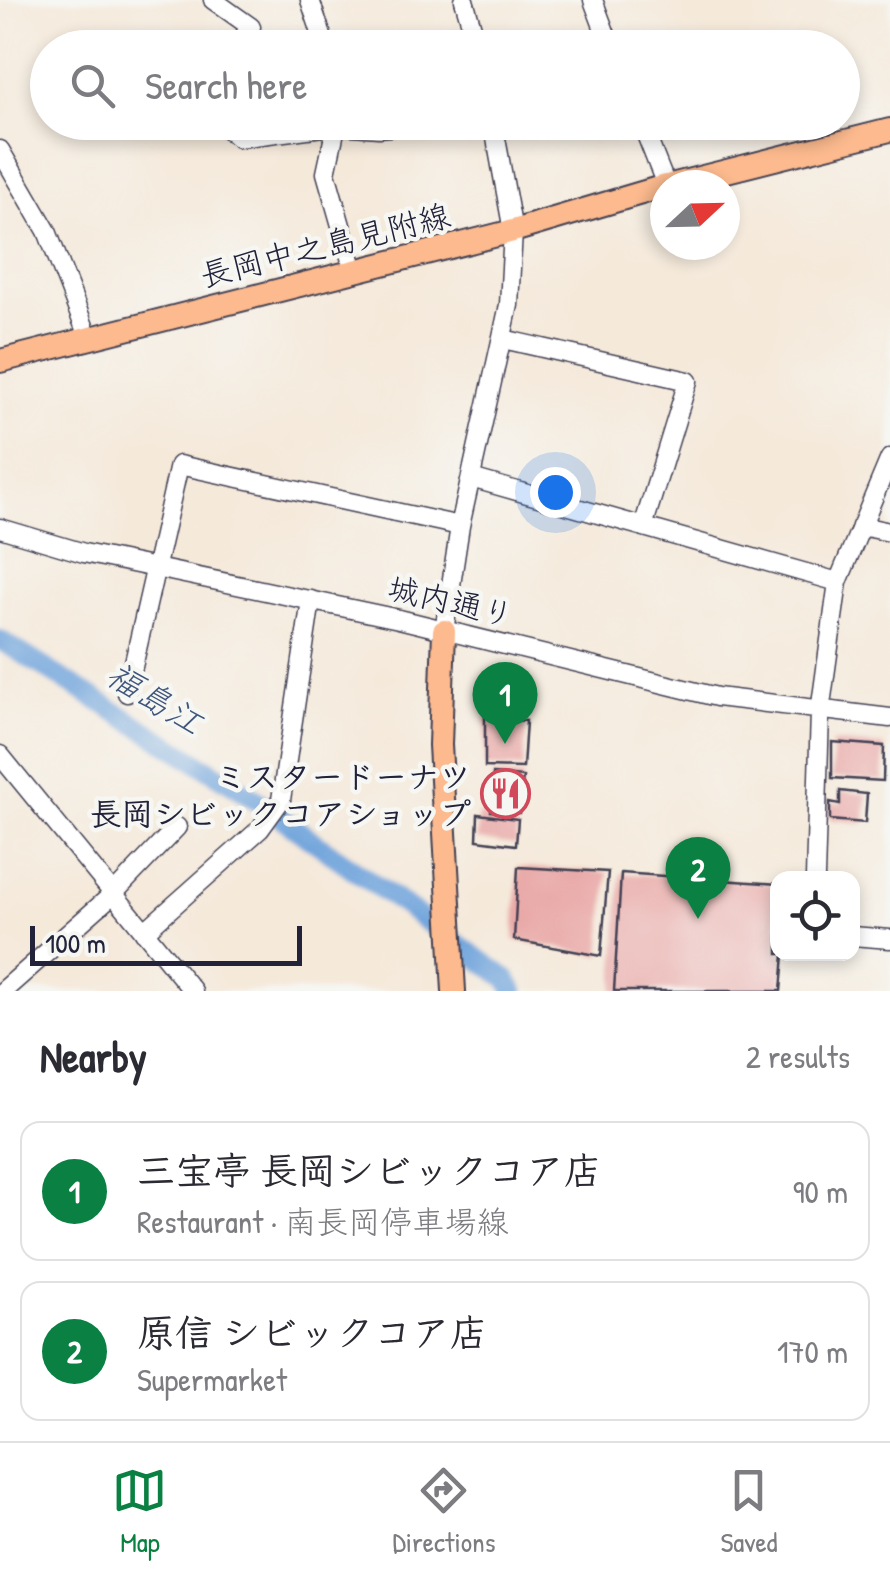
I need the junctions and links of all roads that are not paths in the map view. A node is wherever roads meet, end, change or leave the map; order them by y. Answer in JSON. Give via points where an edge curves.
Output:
{"nodes":[{"id":1,"x":213,"y":0,"type":"edge"},
{"id":2,"x":310,"y":0,"type":"edge"},
{"id":3,"x":464,"y":0,"type":"edge"},
{"id":4,"x":592,"y":0,"type":"edge"},
{"id":5,"x":249,"y":30,"type":"edge"},
{"id":6,"x":320,"y":30,"type":"edge"},
{"id":7,"x":473,"y":30,"type":"edge"},
{"id":8,"x":604,"y":30,"type":"edge"},
{"id":9,"x":890,"y":130,"type":"edge"},
{"id":10,"x":860,"y":138,"type":"edge"},
{"id":11,"x":333,"y":140,"type":"edge"},
{"id":12,"x":497,"y":140,"type":"edge"},
{"id":13,"x":648,"y":140,"type":"edge"},
{"id":14,"x":850,"y":140,"type":"edge"},
{"id":15,"x":0,"y":150,"type":"edge"},
{"id":16,"x":660,"y":170,"type":"edge"},
{"id":17,"x":731,"y":170,"type":"edge"},
{"id":18,"x":650,"y":191,"type":"edge"},
{"id":19,"x":513,"y":230,"type":"junction"},
{"id":20,"x":354,"y":271,"type":"junction"},
{"id":21,"x":502,"y":338,"type":"junction"},
{"id":22,"x":90,"y":339,"type":"junction"},
{"id":23,"x":0,"y":360,"type":"edge"},
{"id":24,"x":890,"y":458,"type":"edge"},
{"id":25,"x":471,"y":478,"type":"junction"},
{"id":26,"x":460,"y":526,"type":"junction"},
{"id":27,"x":861,"y":526,"type":"junction"},
{"id":28,"x":643,"y":527,"type":"junction"},
{"id":29,"x":0,"y":528,"type":"edge"},
{"id":30,"x":890,"y":532,"type":"edge"},
{"id":31,"x":157,"y":570,"type":"junction"},
{"id":32,"x":838,"y":582,"type":"junction"},
{"id":33,"x":311,"y":600,"type":"junction"},
{"id":34,"x":444,"y":630,"type":"junction"},
{"id":35,"x":127,"y":694,"type":"dead end"},
{"id":36,"x":820,"y":712,"type":"junction"},
{"id":37,"x":890,"y":718,"type":"edge"},
{"id":38,"x":0,"y":755,"type":"edge"},
{"id":39,"x":177,"y":827,"type":"dead end"},
{"id":40,"x":815,"y":871,"type":"edge"},
{"id":41,"x":113,"y":894,"type":"junction"},
{"id":42,"x":144,"y":932,"type":"junction"},
{"id":43,"x":860,"y":937,"type":"edge"},
{"id":44,"x":890,"y":939,"type":"edge"},
{"id":45,"x":2,"y":989,"type":"edge"},
{"id":46,"x":193,"y":991,"type":"edge"},
{"id":47,"x":454,"y":991,"type":"edge"}],
"edges":[{"from":1,"to":5,"type":"street"},
{"from":2,"to":6,"type":"street"},
{"from":3,"to":7,"type":"street"},
{"from":4,"to":8,"type":"street"},
{"from":9,"to":10,"type":"main road","name":"長岡中之島見附線"},
{"from":11,"to":20,"type":"street","via":[[326,173]]},
{"from":12,"to":19,"type":"street"},
{"from":13,"to":16,"type":"street"},
{"from":14,"to":17,"type":"main road","name":"長岡中之島見附線"},
{"from":15,"to":22,"type":"street","via":[[47,231]]},
{"from":18,"to":19,"type":"main road","name":"長岡中之島見附線"},
{"from":19,"to":20,"type":"main road","name":"長岡中之島見附線"},
{"from":19,"to":21,"type":"street"},
{"from":20,"to":22,"type":"main road","name":"長岡中之島見附線"},
{"from":21,"to":25,"type":"street"},
{"from":21,"to":28,"type":"street","via":[[688,381]]},
{"from":22,"to":23,"type":"main road","name":"長岡中之島見附線"},
{"from":24,"to":27,"type":"street"},
{"from":25,"to":26,"type":"street"},
{"from":25,"to":28,"type":"street"},
{"from":26,"to":31,"type":"street","via":[[179,464]]},
{"from":26,"to":34,"type":"street"},
{"from":27,"to":30,"type":"street"},
{"from":27,"to":32,"type":"street"},
{"from":28,"to":32,"type":"street"},
{"from":29,"to":31,"type":"street","name":"城内通り"},
{"from":31,"to":33,"type":"street","name":"城内通り"},
{"from":31,"to":35,"type":"street"},
{"from":32,"to":36,"type":"street"},
{"from":33,"to":34,"type":"street","name":"城内通り"},
{"from":33,"to":42,"type":"street","via":[[281,800],[260,829]]},
{"from":34,"to":36,"type":"street","name":"城内通り","via":[[717,697]]},
{"from":34,"to":47,"type":"main road","via":[[440,746]]},
{"from":36,"to":37,"type":"street","name":"城内通り"},
{"from":36,"to":40,"type":"street"},
{"from":38,"to":41,"type":"street"},
{"from":39,"to":41,"type":"street"},
{"from":41,"to":42,"type":"street"},
{"from":41,"to":45,"type":"street"},
{"from":42,"to":46,"type":"street"},
{"from":43,"to":44,"type":"street"}]}
